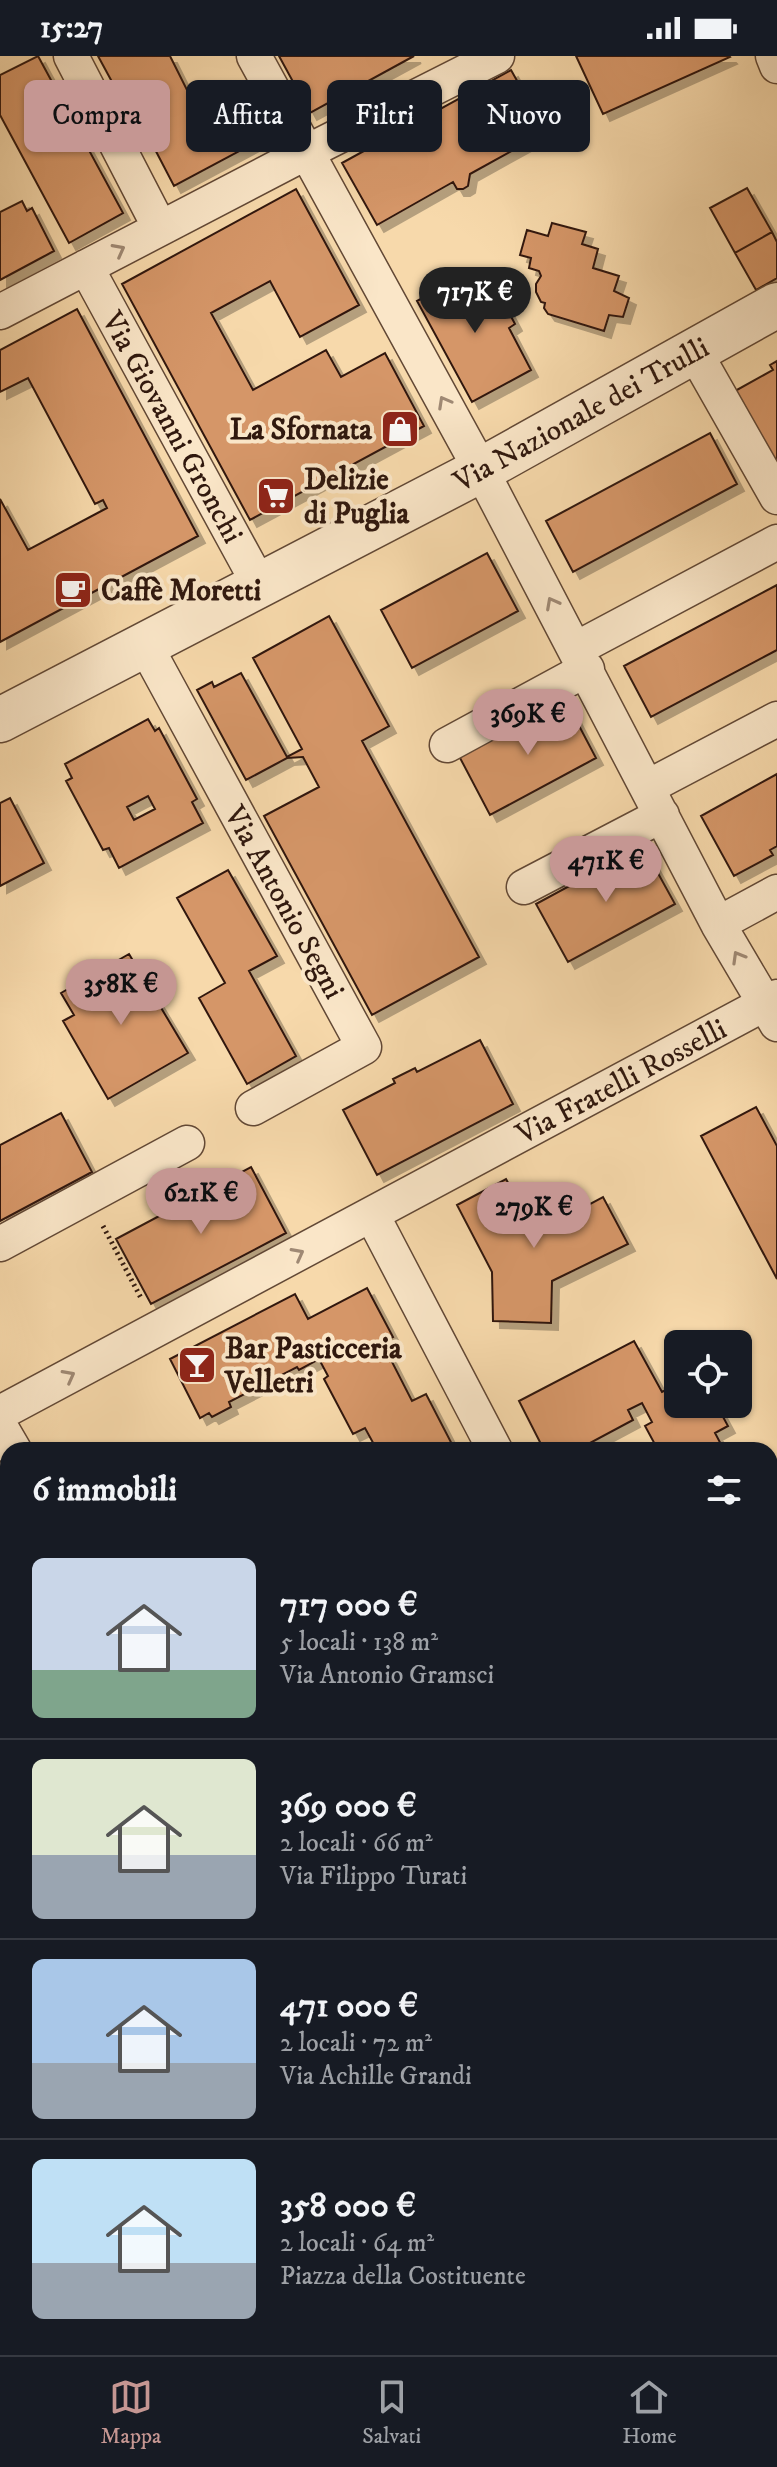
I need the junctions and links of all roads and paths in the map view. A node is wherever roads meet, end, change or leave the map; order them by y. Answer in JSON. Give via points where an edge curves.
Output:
{"nodes":[{"id":1,"x":71,"y":56,"type":"edge"},
{"id":2,"x":254,"y":56,"type":"edge"},
{"id":3,"x":497,"y":56,"type":"edge"},
{"id":4,"x":773,"y":56,"type":"edge"},
{"id":5,"x":777,"y":66,"type":"edge"},
{"id":6,"x":267,"y":80,"type":"edge"},
{"id":7,"x":311,"y":150,"type":"edge"},
{"id":8,"x":307,"y":152,"type":"joint"},
{"id":9,"x":160,"y":228,"type":"junction"},
{"id":10,"x":86,"y":267,"type":"junction"},
{"id":11,"x":777,"y":305,"type":"edge"},
{"id":12,"x":0,"y":312,"type":"edge"},
{"id":13,"x":694,"y":351,"type":"junction"},
{"id":14,"x":481,"y":470,"type":"junction"},
{"id":15,"x":777,"y":497,"type":"edge"},
{"id":16,"x":777,"y":542,"type":"edge"},
{"id":17,"x":260,"y":586,"type":"junction"},
{"id":18,"x":145,"y":645,"type":"junction"},
{"id":19,"x":582,"y":659,"type":"junction"},
{"id":20,"x":777,"y":719,"type":"edge"},
{"id":21,"x":0,"y":720,"type":"edge"},
{"id":22,"x":447,"y":745,"type":"dead end"},
{"id":23,"x":655,"y":801,"type":"junction"},
{"id":24,"x":524,"y":887,"type":"dead end"},
{"id":25,"x":777,"y":892,"type":"edge"},
{"id":26,"x":718,"y":924,"type":"junction"},
{"id":27,"x":773,"y":1008,"type":"edge"},
{"id":28,"x":253,"y":1108,"type":"dead end"},
{"id":29,"x":187,"y":1143,"type":"dead end"},
{"id":30,"x":87,"y":1197,"type":"junction"},
{"id":31,"x":372,"y":1215,"type":"junction"},
{"id":32,"x":0,"y":1244,"type":"edge"},
{"id":33,"x":157,"y":1329,"type":"junction"},
{"id":34,"x":0,"y":1413,"type":"edge"},
{"id":35,"x":491,"y":1442,"type":"edge"}],
"edges":[{"from":1,"to":9,"type":"street"},
{"from":2,"to":6,"type":"street"},
{"from":3,"to":7,"type":"street"},
{"from":4,"to":5,"type":"street"},
{"from":8,"to":9,"type":"street"},
{"from":14,"to":8,"type":"street","one_way":true},
{"from":10,"to":9,"type":"street","one_way":true},
{"from":10,"to":12,"type":"street"},
{"from":10,"to":17,"type":"street","name":"Via Giovanni Gronchi"},
{"from":11,"to":13,"type":"street","name":"Via Nazionale dei Trulli"},
{"from":13,"to":14,"type":"street","name":"Via Nazionale dei Trulli"},
{"from":13,"to":15,"type":"street"},
{"from":14,"to":17,"type":"street","name":"Via Nazionale dei Trulli"},
{"from":19,"to":14,"type":"street","one_way":true},
{"from":16,"to":19,"type":"street"},
{"from":17,"to":18,"type":"street","name":"Via Nazionale dei Trulli"},
{"from":18,"to":21,"type":"street","name":"Via Nazionale dei Trulli"},
{"from":18,"to":28,"type":"street","name":"Via Antonio Segni","via":[[364,1047]]},
{"from":19,"to":22,"type":"street"},
{"from":19,"to":23,"type":"street"},
{"from":20,"to":23,"type":"street"},
{"from":23,"to":24,"type":"street"},
{"from":23,"to":26,"type":"street"},
{"from":25,"to":26,"type":"street"},
{"from":27,"to":26,"type":"street","one_way":true},
{"from":27,"to":31,"type":"street","name":"Via Fratelli Rosselli"},
{"from":29,"to":30,"type":"street"},
{"from":30,"to":32,"type":"street"},
{"from":30,"to":33,"type":"path"},
{"from":33,"to":31,"type":"street","name":"Via Fratelli Rosselli","one_way":true},
{"from":31,"to":35,"type":"street"},
{"from":34,"to":33,"type":"street","name":"Via Fratelli Rosselli","one_way":true}]}
